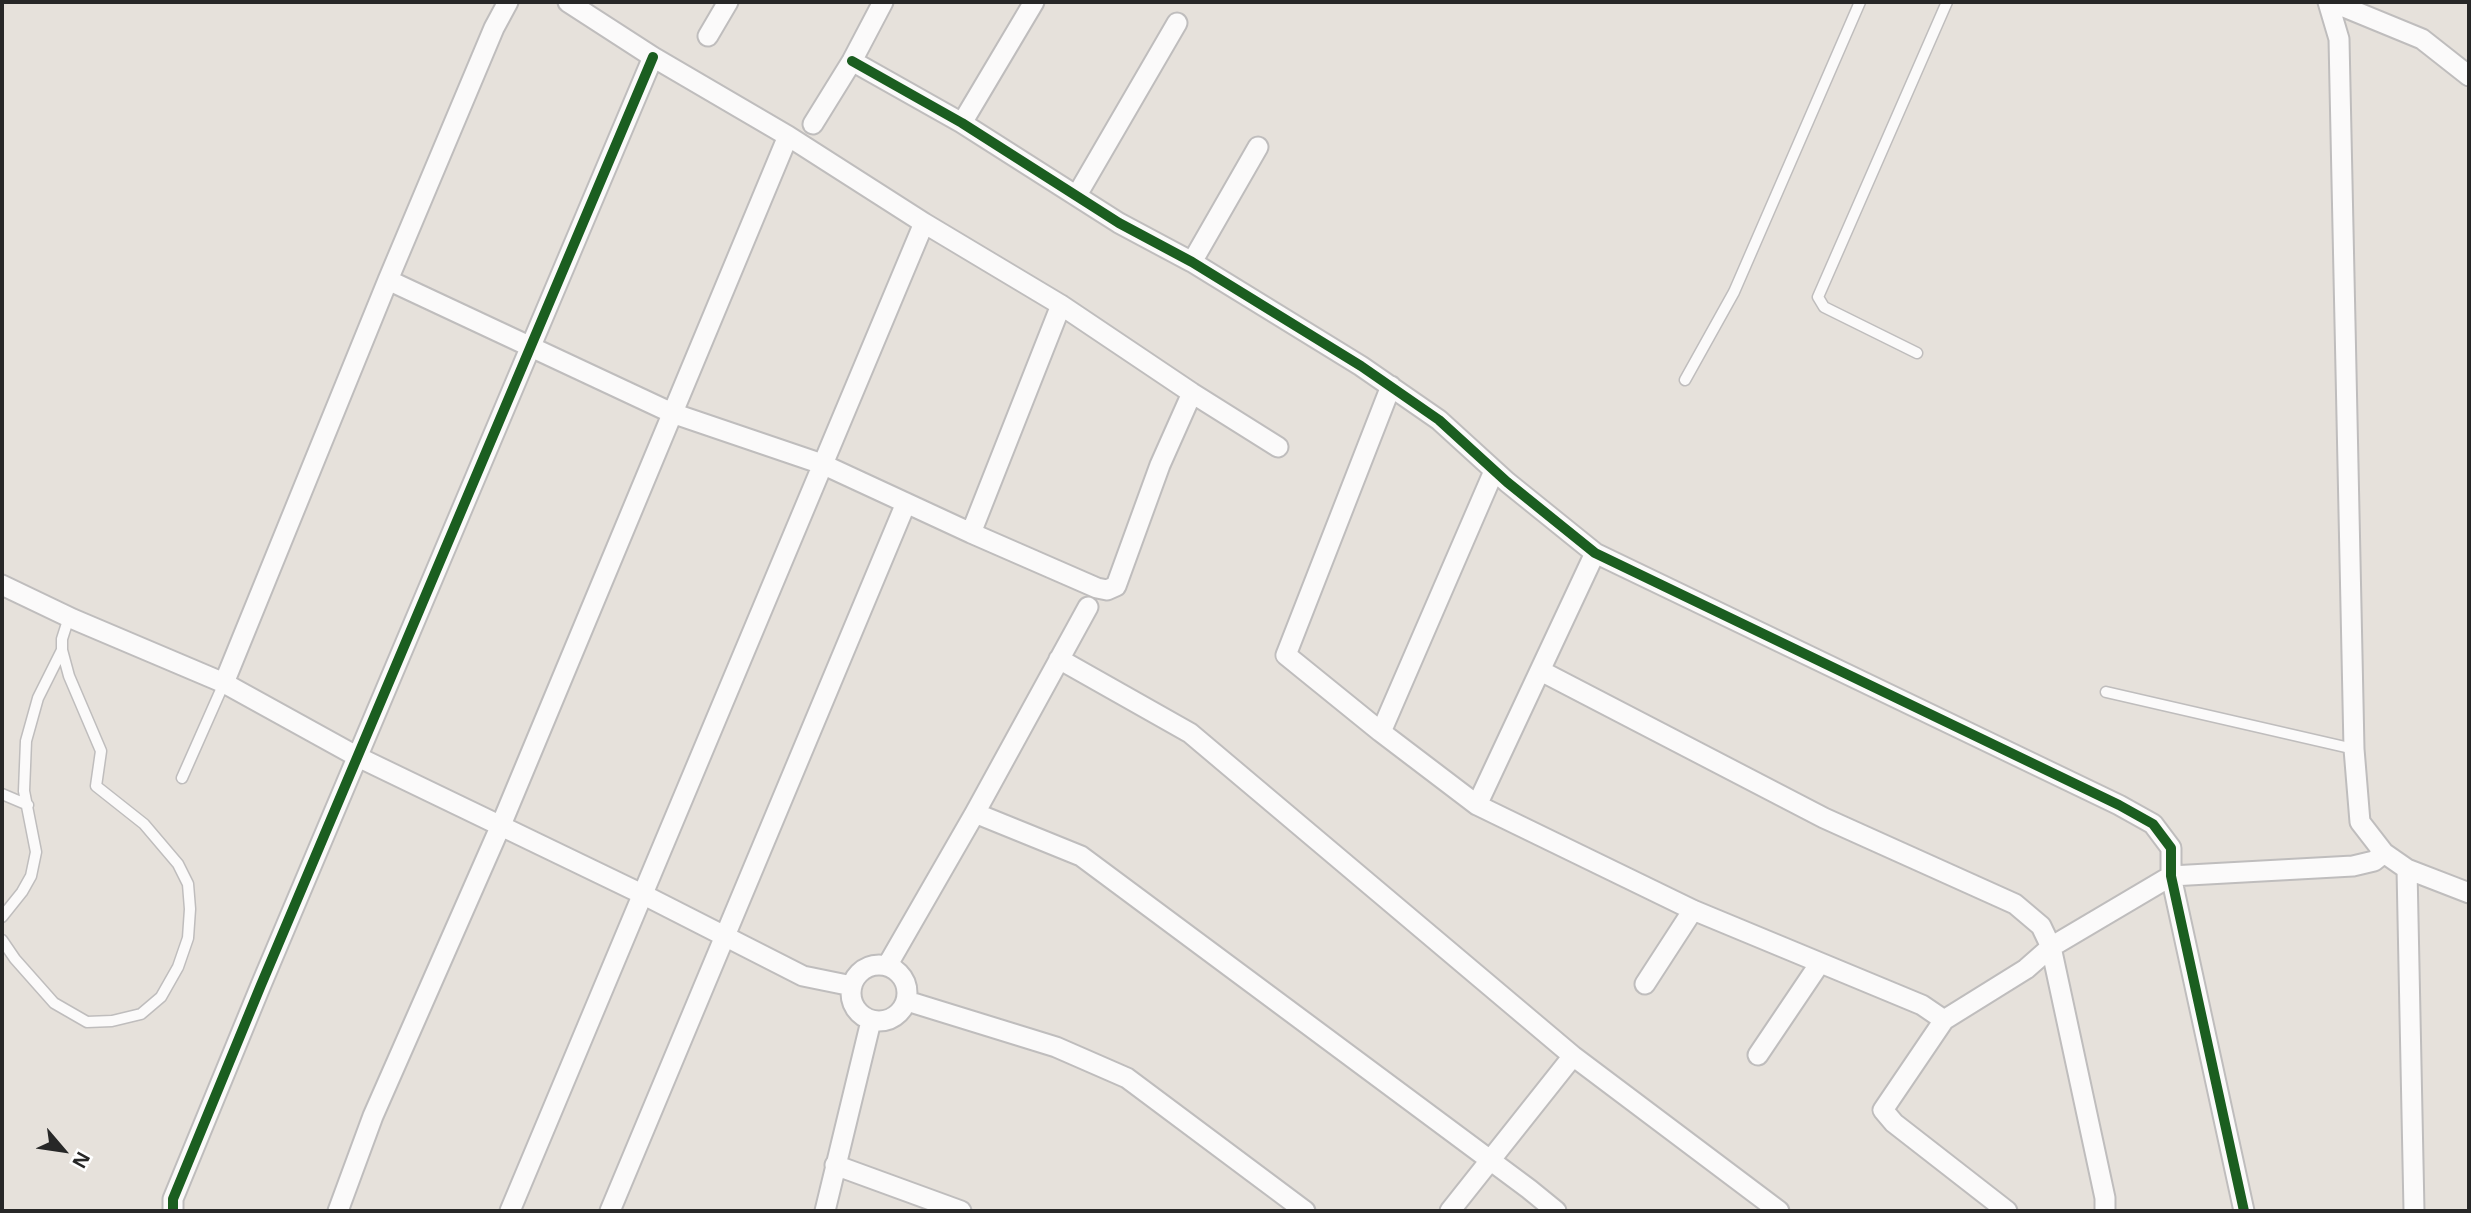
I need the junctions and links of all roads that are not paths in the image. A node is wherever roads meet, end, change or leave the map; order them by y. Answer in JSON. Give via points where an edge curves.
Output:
{"nodes":[{"id":1,"x":508,"y":2,"type":"edge"},
{"id":2,"x":568,"y":2,"type":"edge"},
{"id":3,"x":728,"y":2,"type":"edge"},
{"id":4,"x":883,"y":2,"type":"edge"},
{"id":5,"x":1034,"y":2,"type":"edge"},
{"id":6,"x":1860,"y":2,"type":"edge"},
{"id":7,"x":1947,"y":2,"type":"edge"},
{"id":8,"x":2330,"y":2,"type":"edge"},
{"id":9,"x":1177,"y":23,"type":"dead end"},
{"id":10,"x":708,"y":36,"type":"dead end"},
{"id":11,"x":653,"y":57,"type":"junction"},
{"id":12,"x":852,"y":61,"type":"junction"},
{"id":13,"x":2469,"y":76,"type":"edge"},
{"id":14,"x":962,"y":123,"type":"junction"},
{"id":15,"x":813,"y":124,"type":"dead end"},
{"id":16,"x":788,"y":136,"type":"junction"},
{"id":17,"x":1258,"y":147,"type":"dead end"},
{"id":18,"x":1077,"y":195,"type":"junction"},
{"id":19,"x":924,"y":223,"type":"junction"},
{"id":20,"x":1192,"y":262,"type":"junction"},
{"id":21,"x":388,"y":279,"type":"junction"},
{"id":22,"x":1061,"y":305,"type":"junction"},
{"id":23,"x":531,"y":347,"type":"junction"},
{"id":24,"x":1917,"y":353,"type":"dead end"},
{"id":25,"x":1685,"y":380,"type":"dead end"},
{"id":26,"x":1391,"y":386,"type":"junction"},
{"id":27,"x":1192,"y":393,"type":"junction"},
{"id":28,"x":672,"y":413,"type":"junction"},
{"id":29,"x":1278,"y":447,"type":"dead end"},
{"id":30,"x":822,"y":464,"type":"junction"},
{"id":31,"x":1494,"y":471,"type":"junction"},
{"id":32,"x":906,"y":503,"type":"junction"},
{"id":33,"x":971,"y":533,"type":"junction"},
{"id":34,"x":1595,"y":553,"type":"junction"},
{"id":35,"x":2,"y":585,"type":"edge"},
{"id":36,"x":1088,"y":607,"type":"dead end"},
{"id":37,"x":69,"y":617,"type":"junction"},
{"id":38,"x":62,"y":650,"type":"junction"},
{"id":39,"x":1059,"y":659,"type":"junction"},
{"id":40,"x":1541,"y":671,"type":"junction"},
{"id":41,"x":224,"y":683,"type":"junction"},
{"id":42,"x":2106,"y":692,"type":"dead end"},
{"id":43,"x":1381,"y":732,"type":"junction"},
{"id":44,"x":2354,"y":749,"type":"junction"},
{"id":45,"x":358,"y":757,"type":"junction"},
{"id":46,"x":182,"y":778,"type":"dead end"},
{"id":47,"x":2,"y":794,"type":"edge"},
{"id":48,"x":28,"y":805,"type":"junction"},
{"id":49,"x":1477,"y":805,"type":"junction"},
{"id":50,"x":975,"y":813,"type":"junction"},
{"id":51,"x":501,"y":825,"type":"junction"},
{"id":52,"x":2384,"y":853,"type":"junction"},
{"id":53,"x":2407,"y":869,"type":"junction"},
{"id":54,"x":2171,"y":876,"type":"junction"},
{"id":55,"x":2469,"y":893,"type":"edge"},
{"id":56,"x":642,"y":894,"type":"junction"},
{"id":57,"x":1693,"y":910,"type":"junction"},
{"id":58,"x":2,"y":917,"type":"edge"},
{"id":59,"x":723,"y":936,"type":"junction"},
{"id":60,"x":2,"y":940,"type":"edge"},
{"id":61,"x":2051,"y":947,"type":"junction"},
{"id":62,"x":1820,"y":963,"type":"junction"},
{"id":63,"x":887,"y":966,"type":"junction"},
{"id":64,"x":1645,"y":984,"type":"dead end"},
{"id":65,"x":852,"y":986,"type":"junction"},
{"id":66,"x":907,"y":1001,"type":"junction"},
{"id":67,"x":1944,"y":1020,"type":"junction"},
{"id":68,"x":871,"y":1021,"type":"junction"},
{"id":69,"x":1758,"y":1055,"type":"dead end"},
{"id":70,"x":1573,"y":1056,"type":"junction"},
{"id":71,"x":1489,"y":1160,"type":"junction"},
{"id":72,"x":835,"y":1165,"type":"junction"},
{"id":73,"x":173,"y":1211,"type":"edge"},
{"id":74,"x":338,"y":1211,"type":"edge"},
{"id":75,"x":510,"y":1211,"type":"edge"},
{"id":76,"x":610,"y":1211,"type":"edge"},
{"id":77,"x":825,"y":1211,"type":"edge"},
{"id":78,"x":961,"y":1211,"type":"edge"},
{"id":79,"x":1305,"y":1211,"type":"edge"},
{"id":80,"x":1450,"y":1211,"type":"edge"},
{"id":81,"x":1556,"y":1211,"type":"edge"},
{"id":82,"x":1779,"y":1211,"type":"edge"},
{"id":83,"x":2007,"y":1211,"type":"edge"},
{"id":84,"x":2105,"y":1211,"type":"edge"},
{"id":85,"x":2244,"y":1211,"type":"edge"},
{"id":86,"x":2414,"y":1211,"type":"edge"}],
"edges":[{"from":1,"to":21,"type":"street"},
{"from":2,"to":11,"type":"street"},
{"from":3,"to":10,"type":"street"},
{"from":4,"to":12,"type":"street"},
{"from":5,"to":14,"type":"street"},
{"from":6,"to":25,"type":"lane","via":[[1734,292]]},
{"from":7,"to":24,"type":"lane","via":[[1818,297],[1831,311]]},
{"from":8,"to":13,"type":"street","via":[[2422,38]]},
{"from":8,"to":44,"type":"street","via":[[2339,38]]},
{"from":9,"to":18,"type":"street"},
{"from":11,"to":16,"type":"street"},
{"from":11,"to":23,"type":"street"},
{"from":12,"to":14,"type":"street"},
{"from":12,"to":15,"type":"street"},
{"from":14,"to":18,"type":"street"},
{"from":16,"to":19,"type":"street"},
{"from":16,"to":28,"type":"street"},
{"from":17,"to":20,"type":"street"},
{"from":18,"to":20,"type":"street"},
{"from":19,"to":22,"type":"street"},
{"from":19,"to":30,"type":"street"},
{"from":20,"to":26,"type":"street"},
{"from":21,"to":23,"type":"street"},
{"from":21,"to":41,"type":"street"},
{"from":22,"to":27,"type":"street"},
{"from":22,"to":33,"type":"street"},
{"from":23,"to":28,"type":"street"},
{"from":23,"to":45,"type":"street"},
{"from":26,"to":31,"type":"street","via":[[1439,420]]},
{"from":26,"to":43,"type":"street","via":[[1286,655]]},
{"from":27,"to":29,"type":"street"},
{"from":27,"to":33,"type":"street","via":[[1116,586],[1097,588]]},
{"from":28,"to":30,"type":"street"},
{"from":28,"to":51,"type":"street"},
{"from":30,"to":32,"type":"street"},
{"from":30,"to":56,"type":"street"},
{"from":31,"to":34,"type":"street"},
{"from":31,"to":43,"type":"street"},
{"from":32,"to":33,"type":"street"},
{"from":32,"to":59,"type":"street"},
{"from":34,"to":40,"type":"street"},
{"from":34,"to":54,"type":"street","via":[[2153,824],[2171,848]]},
{"from":35,"to":37,"type":"street"},
{"from":36,"to":39,"type":"street"},
{"from":37,"to":38,"type":"lane"},
{"from":37,"to":41,"type":"street"},
{"from":38,"to":48,"type":"lane","via":[[38,698],[26,741],[23,780]]},
{"from":38,"to":60,"type":"lane","via":[[101,751],[96,786],[144,824],[178,864],[188,884],[188,938],[161,996],[141,1014],[87,1022],[54,1003]]},
{"from":39,"to":50,"type":"street"},
{"from":39,"to":70,"type":"street","via":[[1190,733]]},
{"from":40,"to":49,"type":"street"},
{"from":40,"to":61,"type":"street","via":[[1824,818],[2015,904],[2041,926]]},
{"from":41,"to":45,"type":"street"},
{"from":41,"to":46,"type":"lane"},
{"from":42,"to":44,"type":"lane"},
{"from":43,"to":49,"type":"street"},
{"from":44,"to":52,"type":"street","via":[[2360,822]]},
{"from":45,"to":51,"type":"street"},
{"from":45,"to":73,"type":"street","via":[[173,1199]]},
{"from":47,"to":48,"type":"lane"},
{"from":48,"to":58,"type":"lane","via":[[36,852],[31,876]]},
{"from":49,"to":57,"type":"street"},
{"from":50,"to":63,"type":"street"},
{"from":50,"to":71,"type":"street","via":[[1081,856]]},
{"from":51,"to":56,"type":"street"},
{"from":51,"to":74,"type":"street","via":[[373,1116]]},
{"from":52,"to":53,"type":"street"},
{"from":52,"to":54,"type":"street","via":[[2374,861],[2353,866]]},
{"from":53,"to":55,"type":"street"},
{"from":53,"to":86,"type":"street"},
{"from":54,"to":61,"type":"street"},
{"from":54,"to":85,"type":"street"},
{"from":56,"to":59,"type":"street"},
{"from":56,"to":75,"type":"street"},
{"from":57,"to":62,"type":"street"},
{"from":57,"to":64,"type":"street"},
{"from":59,"to":65,"type":"street","via":[[803,976]]},
{"from":59,"to":76,"type":"street"},
{"from":61,"to":67,"type":"street","via":[[2026,969]]},
{"from":61,"to":84,"type":"street"},
{"from":62,"to":67,"type":"street","via":[[1922,1006]]},
{"from":62,"to":69,"type":"street"},
{"from":63,"to":65,"type":"street","via":[[865,968]]},
{"from":63,"to":66,"type":"street","via":[[904,979]]},
{"from":65,"to":68,"type":"street","via":[[854,1007]]},
{"from":66,"to":68,"type":"street","via":[[893,1018]]},
{"from":66,"to":79,"type":"street","via":[[1056,1047],[1126,1079]]},
{"from":67,"to":83,"type":"street","via":[[1883,1110]]},
{"from":68,"to":72,"type":"street"},
{"from":70,"to":71,"type":"street"},
{"from":70,"to":82,"type":"street"},
{"from":71,"to":80,"type":"street"},
{"from":71,"to":81,"type":"street"},
{"from":72,"to":77,"type":"street"},
{"from":72,"to":78,"type":"street"}]}
